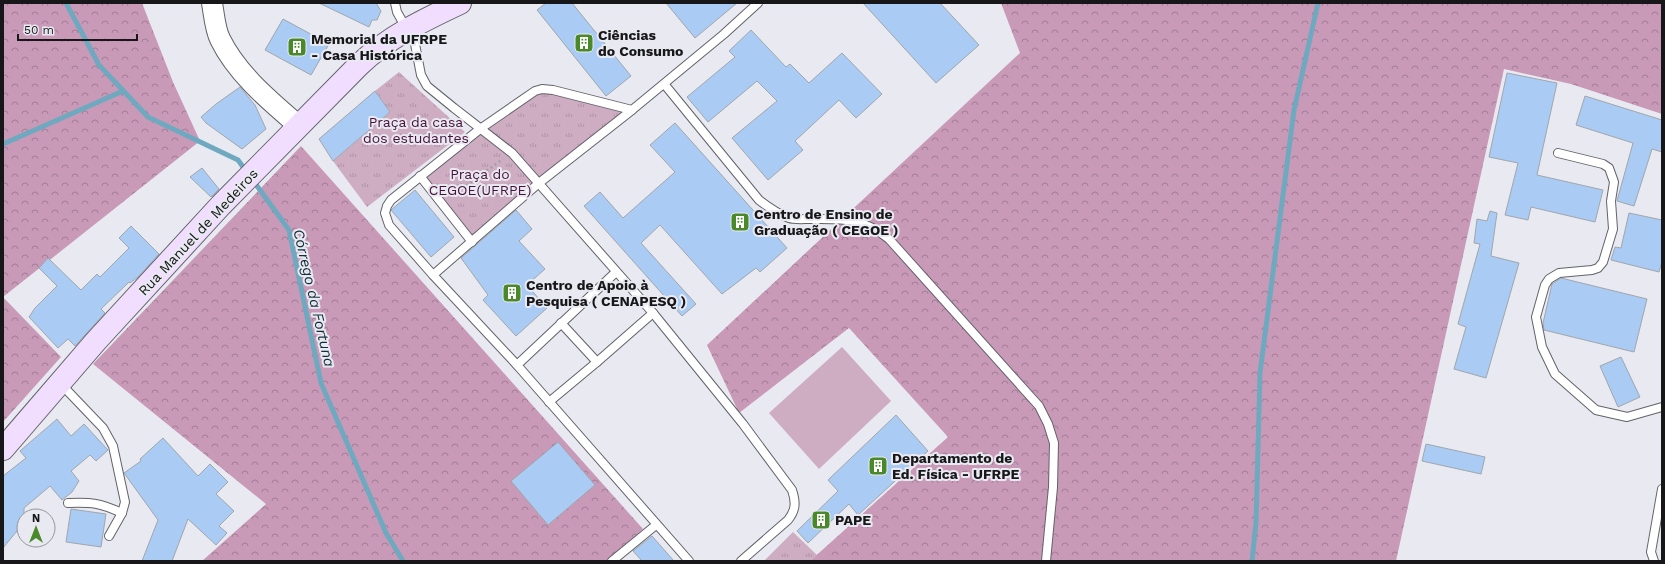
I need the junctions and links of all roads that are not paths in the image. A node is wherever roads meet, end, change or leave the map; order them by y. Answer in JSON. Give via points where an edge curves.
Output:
{"nodes":[{"id":1,"x":212,"y":3,"type":"edge"},
{"id":2,"x":395,"y":3,"type":"edge"},
{"id":3,"x":460,"y":3,"type":"edge"},
{"id":4,"x":758,"y":3,"type":"edge"},
{"id":5,"x":406,"y":30,"type":"junction"},
{"id":6,"x":665,"y":84,"type":"junction"},
{"id":7,"x":632,"y":110,"type":"junction"},
{"id":8,"x":299,"y":126,"type":"junction"},
{"id":9,"x":480,"y":129,"type":"junction"},
{"id":10,"x":1558,"y":153,"type":"dead end"},
{"id":11,"x":420,"y":176,"type":"junction"},
{"id":12,"x":539,"y":184,"type":"junction"},
{"id":13,"x":472,"y":242,"type":"junction"},
{"id":14,"x":616,"y":272,"type":"junction"},
{"id":15,"x":433,"y":275,"type":"junction"},
{"id":16,"x":653,"y":313,"type":"junction"},
{"id":17,"x":561,"y":323,"type":"junction"},
{"id":18,"x":597,"y":362,"type":"junction"},
{"id":19,"x":517,"y":365,"type":"junction"},
{"id":20,"x":60,"y":382,"type":"junction"},
{"id":21,"x":549,"y":402,"type":"junction"},
{"id":22,"x":1662,"y":407,"type":"edge"},
{"id":23,"x":3,"y":449,"type":"edge"},
{"id":24,"x":1662,"y":489,"type":"edge"},
{"id":25,"x":68,"y":503,"type":"dead end"},
{"id":26,"x":122,"y":513,"type":"junction"},
{"id":27,"x":656,"y":525,"type":"junction"},
{"id":28,"x":109,"y":536,"type":"dead end"},
{"id":29,"x":612,"y":561,"type":"edge"},
{"id":30,"x":689,"y":561,"type":"edge"},
{"id":31,"x":741,"y":561,"type":"edge"},
{"id":32,"x":1046,"y":561,"type":"edge"},
{"id":33,"x":1654,"y":561,"type":"edge"}],
"edges":[{"from":1,"to":8,"type":"street","via":[[220,38],[231,57],[246,76]]},
{"from":2,"to":5,"type":"lane"},
{"from":3,"to":5,"type":"main road","name":"Rua Manuel de Medeiros"},
{"from":4,"to":6,"type":"lane"},
{"from":5,"to":8,"type":"main road","name":"Rua Manuel de Medeiros","via":[[374,51]]},
{"from":5,"to":9,"type":"lane","via":[[415,44],[421,75],[427,86]]},
{"from":6,"to":7,"type":"lane"},
{"from":6,"to":32,"type":"lane","via":[[759,200],[774,212],[790,218],[847,219],[864,223],[877,229],[890,240],[1039,406],[1054,443]]},
{"from":7,"to":9,"type":"lane","via":[[542,89],[529,94]]},
{"from":7,"to":12,"type":"lane"},
{"from":8,"to":20,"type":"main road","name":"Rua Manuel de Medeiros","via":[[101,335]]},
{"from":9,"to":11,"type":"lane"},
{"from":9,"to":12,"type":"lane","via":[[512,153]]},
{"from":10,"to":22,"type":"lane","via":[[1603,164],[1609,168],[1614,182],[1611,201],[1612,229],[1598,268],[1583,272],[1559,273],[1549,278],[1536,317],[1542,347],[1555,374],[1596,410],[1627,417]]},
{"from":11,"to":13,"type":"lane"},
{"from":11,"to":15,"type":"lane","via":[[391,200],[385,213],[389,225]]},
{"from":12,"to":13,"type":"lane"},
{"from":12,"to":14,"type":"lane"},
{"from":13,"to":15,"type":"lane"},
{"from":14,"to":16,"type":"lane"},
{"from":14,"to":17,"type":"lane"},
{"from":15,"to":19,"type":"lane"},
{"from":16,"to":18,"type":"lane"},
{"from":16,"to":31,"type":"lane","via":[[743,424],[792,490],[795,498],[793,514],[788,520]]},
{"from":17,"to":18,"type":"lane"},
{"from":17,"to":19,"type":"lane"},
{"from":18,"to":21,"type":"lane"},
{"from":19,"to":21,"type":"lane"},
{"from":20,"to":23,"type":"main road","name":"Rua Manuel de Medeiros"},
{"from":20,"to":26,"type":"lane","via":[[103,428],[113,446],[125,502]]},
{"from":21,"to":27,"type":"lane"},
{"from":24,"to":33,"type":"lane","via":[[1651,552]]},
{"from":25,"to":26,"type":"lane","via":[[104,505]]},
{"from":26,"to":28,"type":"lane"},
{"from":27,"to":29,"type":"lane"},
{"from":27,"to":30,"type":"lane"}]}
